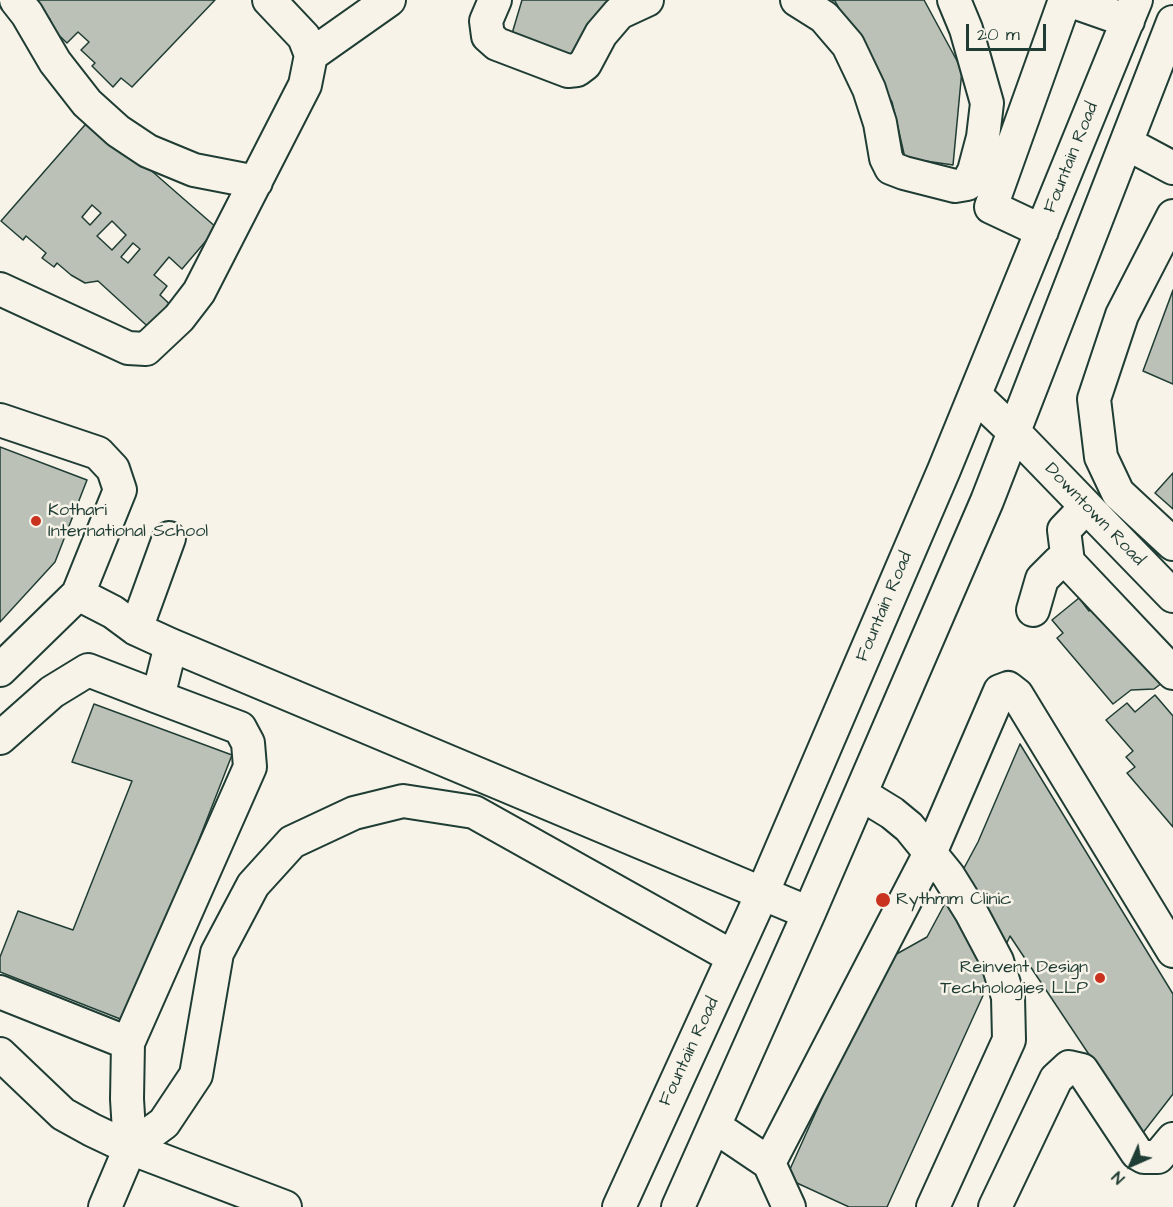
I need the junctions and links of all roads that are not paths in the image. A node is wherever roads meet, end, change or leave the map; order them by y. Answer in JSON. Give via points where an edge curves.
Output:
{"nodes":[{"id":1,"x":16,"y":0,"type":"edge"},
{"id":2,"x":269,"y":0,"type":"edge"},
{"id":3,"x":389,"y":0,"type":"edge"},
{"id":4,"x":495,"y":0,"type":"edge"},
{"id":5,"x":647,"y":0,"type":"edge"},
{"id":6,"x":797,"y":0,"type":"edge"},
{"id":7,"x":954,"y":0,"type":"edge"},
{"id":8,"x":1066,"y":0,"type":"edge"},
{"id":9,"x":1132,"y":10,"type":"edge"},
{"id":10,"x":1173,"y":22,"type":"edge"},
{"id":11,"x":311,"y":55,"type":"junction"},
{"id":12,"x":1126,"y":143,"type":"junction"},
{"id":13,"x":1173,"y":168,"type":"edge"},
{"id":14,"x":255,"y":182,"type":"junction"},
{"id":15,"x":1173,"y":216,"type":"edge"},
{"id":16,"x":1042,"y":231,"type":"junction"},
{"id":17,"x":0,"y":290,"type":"edge"},
{"id":18,"x":975,"y":395,"type":"junction"},
{"id":19,"x":0,"y":420,"type":"edge"},
{"id":20,"x":1015,"y":433,"type":"junction"},
{"id":21,"x":1086,"y":507,"type":"junction"},
{"id":22,"x":170,"y":538,"type":"dead end"},
{"id":23,"x":1173,"y":544,"type":"edge"},
{"id":24,"x":1068,"y":562,"type":"junction"},
{"id":25,"x":78,"y":594,"type":"junction"},
{"id":26,"x":1173,"y":596,"type":"edge"},
{"id":27,"x":1033,"y":610,"type":"dead end"},
{"id":28,"x":136,"y":629,"type":"junction"},
{"id":29,"x":171,"y":645,"type":"junction"},
{"id":30,"x":0,"y":670,"type":"edge"},
{"id":31,"x":1173,"y":673,"type":"edge"},
{"id":32,"x":158,"y":697,"type":"junction"},
{"id":33,"x":0,"y":738,"type":"edge"},
{"id":34,"x":861,"y":794,"type":"junction"},
{"id":35,"x":931,"y":851,"type":"junction"},
{"id":36,"x":762,"y":894,"type":"junction"},
{"id":37,"x":809,"y":913,"type":"junction"},
{"id":38,"x":1173,"y":951,"type":"edge"},
{"id":39,"x":733,"y":957,"type":"junction"},
{"id":40,"x":0,"y":992,"type":"edge"},
{"id":41,"x":128,"y":1043,"type":"junction"},
{"id":42,"x":0,"y":1054,"type":"edge"},
{"id":43,"x":714,"y":1126,"type":"junction"},
{"id":44,"x":1173,"y":1139,"type":"edge"},
{"id":45,"x":130,"y":1148,"type":"junction"},
{"id":46,"x":769,"y":1163,"type":"junction"},
{"id":47,"x":105,"y":1207,"type":"edge"},
{"id":48,"x":285,"y":1207,"type":"edge"},
{"id":49,"x":619,"y":1207,"type":"edge"},
{"id":50,"x":678,"y":1207,"type":"edge"},
{"id":51,"x":789,"y":1207,"type":"edge"},
{"id":52,"x":933,"y":1207,"type":"edge"},
{"id":53,"x":995,"y":1207,"type":"edge"}],
"edges":[{"from":1,"to":14,"type":"street","via":[[55,62],[81,95],[118,131],[148,151],[194,170]]},
{"from":2,"to":11,"type":"street","via":[[304,37]]},
{"from":3,"to":11,"type":"street"},
{"from":4,"to":5,"type":"street","via":[[486,21],[488,36],[497,44],[568,71],[585,64],[601,34],[619,13]]},
{"from":6,"to":7,"type":"street","via":[[824,17],[848,45],[870,88],[891,168],[955,186],[967,184],[974,171],[987,103]]},
{"from":8,"to":9,"type":"street"},
{"from":8,"to":16,"type":"street","via":[[991,207]]},
{"from":9,"to":16,"type":"street","name":"Fountain Road"},
{"from":10,"to":12,"type":"street"},
{"from":11,"to":14,"type":"street","via":[[305,85]]},
{"from":12,"to":13,"type":"street"},
{"from":12,"to":20,"type":"street"},
{"from":14,"to":17,"type":"street","via":[[200,292],[146,349],[128,348]]},
{"from":15,"to":23,"type":"street","via":[[1122,315],[1094,399],[1101,457],[1118,493]]},
{"from":16,"to":18,"type":"street","name":"Fountain Road"},
{"from":18,"to":20,"type":"street","name":"Downtown Road"},
{"from":18,"to":36,"type":"street","name":"Fountain Road"},
{"from":19,"to":25,"type":"street","via":[[98,453],[113,469],[120,490]]},
{"from":20,"to":21,"type":"street","name":"Downtown Road"},
{"from":20,"to":34,"type":"street"},
{"from":21,"to":24,"type":"street","via":[[1064,530]]},
{"from":21,"to":26,"type":"street","name":"Downtown Road"},
{"from":22,"to":28,"type":"street"},
{"from":24,"to":27,"type":"street","via":[[1059,562],[1042,579]]},
{"from":24,"to":31,"type":"street"},
{"from":25,"to":28,"type":"street"},
{"from":25,"to":30,"type":"street"},
{"from":28,"to":29,"type":"street"},
{"from":29,"to":32,"type":"street"},
{"from":29,"to":36,"type":"street"},
{"from":32,"to":33,"type":"street","via":[[88,670],[52,692]]},
{"from":32,"to":41,"type":"street","via":[[240,729],[248,743],[250,767]]},
{"from":34,"to":35,"type":"street","via":[[892,813]]},
{"from":34,"to":37,"type":"street"},
{"from":35,"to":38,"type":"street","via":[[993,705],[1000,691],[1008,688],[1017,695]]},
{"from":35,"to":46,"type":"street"},
{"from":35,"to":52,"type":"street","via":[[997,961],[1008,997],[1009,1040]]},
{"from":36,"to":37,"type":"street"},
{"from":36,"to":39,"type":"street","name":"Fountain Road"},
{"from":37,"to":43,"type":"street"},
{"from":39,"to":45,"type":"street","via":[[474,812],[403,801],[354,813],[292,842],[253,885],[217,953],[196,1075],[164,1123]]},
{"from":39,"to":49,"type":"street","name":"Fountain Road"},
{"from":40,"to":41,"type":"street"},
{"from":41,"to":45,"type":"street"},
{"from":42,"to":45,"type":"street","via":[[63,1114]]},
{"from":43,"to":46,"type":"street"},
{"from":43,"to":50,"type":"street"},
{"from":44,"to":53,"type":"street","via":[[1158,1156],[1144,1157],[1082,1070],[1069,1067],[1056,1079]]},
{"from":45,"to":47,"type":"street"},
{"from":45,"to":48,"type":"street"},
{"from":46,"to":51,"type":"street"}]}
